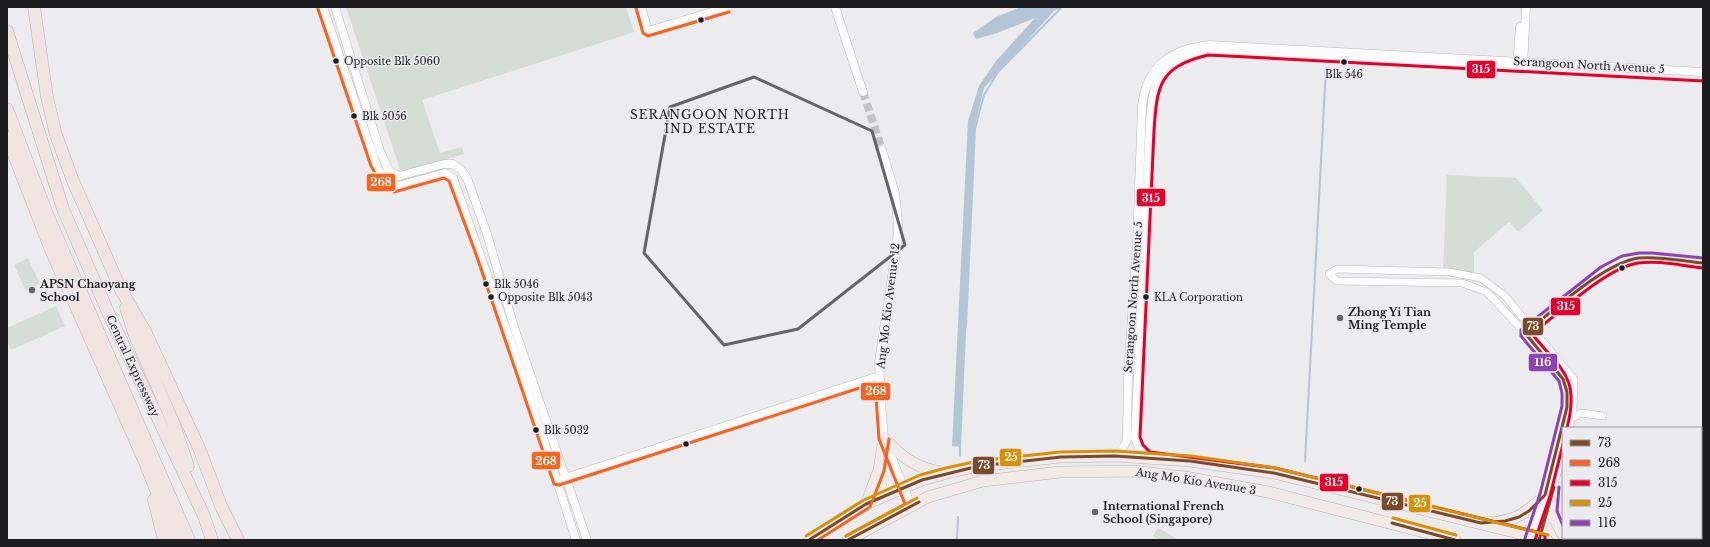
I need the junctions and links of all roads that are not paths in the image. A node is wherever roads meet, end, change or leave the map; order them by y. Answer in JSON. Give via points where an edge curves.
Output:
{"nodes":[{"id":1,"x":34,"y":7,"type":"edge"},
{"id":2,"x":323,"y":7,"type":"edge"},
{"id":3,"x":335,"y":7,"type":"edge"},
{"id":4,"x":641,"y":7,"type":"edge"},
{"id":5,"x":728,"y":7,"type":"edge"},
{"id":6,"x":835,"y":7,"type":"edge"},
{"id":7,"x":1522,"y":7,"type":"edge"},
{"id":8,"x":1526,"y":7,"type":"edge"},
{"id":9,"x":7,"y":31,"type":"edge"},
{"id":10,"x":1520,"y":64,"type":"junction"},
{"id":11,"x":1703,"y":72,"type":"edge"},
{"id":12,"x":1703,"y":76,"type":"edge"},
{"id":13,"x":863,"y":92,"type":"tunnel mouth"},
{"id":14,"x":7,"y":109,"type":"edge"},
{"id":15,"x":7,"y":137,"type":"edge"},
{"id":16,"x":882,"y":150,"type":"tunnel mouth"},
{"id":17,"x":1703,"y":263,"type":"edge"},
{"id":18,"x":1350,"y":270,"type":"junction"},
{"id":19,"x":1350,"y":281,"type":"junction"},
{"id":20,"x":121,"y":290,"type":"junction"},
{"id":21,"x":1532,"y":328,"type":"junction"},
{"id":22,"x":1525,"y":333,"type":"junction"},
{"id":23,"x":879,"y":376,"type":"junction"},
{"id":24,"x":1603,"y":416,"type":"dead end"},
{"id":25,"x":1571,"y":419,"type":"junction"},
{"id":26,"x":1563,"y":427,"type":"edge"},
{"id":27,"x":1569,"y":427,"type":"edge"},
{"id":28,"x":1562,"y":431,"type":"edge"},
{"id":29,"x":884,"y":438,"type":"junction"},
{"id":30,"x":1562,"y":454,"type":"edge"},
{"id":31,"x":1115,"y":456,"type":"junction"},
{"id":32,"x":1148,"y":457,"type":"junction"},
{"id":33,"x":145,"y":462,"type":"junction"},
{"id":34,"x":947,"y":473,"type":"junction"},
{"id":35,"x":566,"y":477,"type":"junction"},
{"id":36,"x":557,"y":480,"type":"junction"},
{"id":37,"x":904,"y":488,"type":"junction"},
{"id":38,"x":1548,"y":500,"type":"junction"},
{"id":39,"x":1387,"y":501,"type":"junction"},
{"id":40,"x":866,"y":504,"type":"junction"},
{"id":41,"x":911,"y":506,"type":"junction"},
{"id":42,"x":204,"y":516,"type":"junction"},
{"id":43,"x":1380,"y":520,"type":"junction"},
{"id":44,"x":1481,"y":523,"type":"junction"},
{"id":45,"x":1562,"y":533,"type":"edge"},
{"id":46,"x":1537,"y":539,"type":"edge"},
{"id":47,"x":164,"y":540,"type":"edge"},
{"id":48,"x":176,"y":540,"type":"edge"},
{"id":49,"x":189,"y":540,"type":"edge"},
{"id":50,"x":212,"y":540,"type":"edge"},
{"id":51,"x":238,"y":540,"type":"edge"},
{"id":52,"x":576,"y":540,"type":"edge"},
{"id":53,"x":587,"y":540,"type":"edge"},
{"id":54,"x":809,"y":540,"type":"edge"},
{"id":55,"x":848,"y":540,"type":"edge"},
{"id":56,"x":1455,"y":540,"type":"edge"}],
"edges":[{"from":1,"to":20,"type":"highway","via":[[47,97],[56,135],[73,181]]},
{"from":2,"to":36,"type":"street","via":[[376,164],[385,180],[394,187],[445,173],[453,178],[482,255]]},
{"from":3,"to":35,"type":"street","via":[[380,151],[389,171],[399,176],[453,164],[467,178],[487,234],[514,327]]},
{"from":4,"to":5,"type":"street","via":[[648,31]]},
{"from":6,"to":13,"type":"street"},
{"from":7,"to":10,"type":"street"},
{"from":8,"to":10,"type":"street"},
{"from":9,"to":42,"type":"highway","name":"Central Expressway","via":[[63,209],[108,312]]},
{"from":10,"to":11,"type":"street","name":"Serangoon North Avenue 5"},
{"from":10,"to":12,"type":"street","name":"Serangoon North Avenue 5"},
{"from":10,"to":31,"type":"street","name":"Serangoon North Avenue 5","via":[[1210,44],[1182,49],[1158,67],[1144,92],[1142,106],[1127,438]]},
{"from":10,"to":32,"type":"street","name":"Serangoon North Avenue 5","via":[[1208,50],[1184,56],[1170,63],[1154,86],[1151,100],[1136,410],[1136,444]]},
{"from":14,"to":49,"type":"highway","name":"Central Expressway","via":[[47,214]]},
{"from":15,"to":33,"type":"highway","via":[[54,257]]},
{"from":16,"to":23,"type":"street","name":"Ang Mo Kio Avenue 12","via":[[895,193],[898,224]]},
{"from":17,"to":21,"type":"street","via":[[1640,258],[1624,261],[1604,271]]},
{"from":18,"to":19,"type":"street"},
{"from":18,"to":19,"type":"street","via":[[1337,270],[1329,274],[1337,281]]},
{"from":18,"to":21,"type":"street","via":[[1450,272],[1481,278],[1505,296]]},
{"from":19,"to":22,"type":"street","via":[[1462,283],[1487,292]]},
{"from":20,"to":42,"type":"highway","via":[[134,333],[173,422]]},
{"from":20,"to":51,"type":"highway","via":[[145,330]]},
{"from":21,"to":22,"type":"street"},
{"from":21,"to":25,"type":"street","via":[[1574,380]]},
{"from":22,"to":26,"type":"street","via":[[1563,379],[1567,392],[1567,407]]},
{"from":23,"to":29,"type":"street","name":"Ang Mo Kio Avenue 12"},
{"from":23,"to":35,"type":"street"},
{"from":24,"to":25,"type":"street","via":[[1581,413]]},
{"from":25,"to":27,"type":"street"},
{"from":28,"to":38,"type":"street"},
{"from":29,"to":34,"type":"highway","via":[[898,453],[917,466]]},
{"from":29,"to":37,"type":"street","name":"Ang Mo Kio Avenue 12"},
{"from":29,"to":40,"type":"highway","via":[[879,470]]},
{"from":30,"to":38,"type":"street"},
{"from":31,"to":32,"type":"highway","name":"Ang Mo Kio Avenue 3"},
{"from":31,"to":34,"type":"highway","name":"Ang Mo Kio Avenue 3","via":[[1061,457],[979,466]]},
{"from":32,"to":39,"type":"highway","name":"Ang Mo Kio Avenue 3","via":[[1274,473]]},
{"from":33,"to":47,"type":"highway"},
{"from":33,"to":48,"type":"highway"},
{"from":34,"to":37,"type":"highway","name":"Ang Mo Kio Avenue 3"},
{"from":35,"to":36,"type":"street"},
{"from":35,"to":53,"type":"street"},
{"from":36,"to":52,"type":"street"},
{"from":37,"to":40,"type":"highway","name":"Ang Mo Kio Avenue 3"},
{"from":37,"to":41,"type":"street","name":"Ang Mo Kio Avenue 12"},
{"from":38,"to":44,"type":"highway","via":[[1519,517]]},
{"from":38,"to":45,"type":"highway"},
{"from":38,"to":46,"type":"street"},
{"from":38,"to":46,"type":"street"},
{"from":39,"to":43,"type":"highway","via":[[1386,516]]},
{"from":39,"to":44,"type":"highway","name":"Ang Mo Kio Avenue 3"},
{"from":40,"to":54,"type":"highway","name":"Ang Mo Kio Avenue 3"},
{"from":41,"to":43,"type":"highway","name":"Ang Mo Kio Avenue 3","via":[[928,497],[983,481],[1060,472],[1133,471],[1185,477],[1268,492]]},
{"from":41,"to":55,"type":"highway","name":"Ang Mo Kio Avenue 3"},
{"from":42,"to":50,"type":"highway","name":"Central Expressway"},
{"from":43,"to":56,"type":"highway","name":"Ang Mo Kio Avenue 3"},
{"from":44,"to":46,"type":"highway","name":"Ang Mo Kio Avenue 3"}]}
